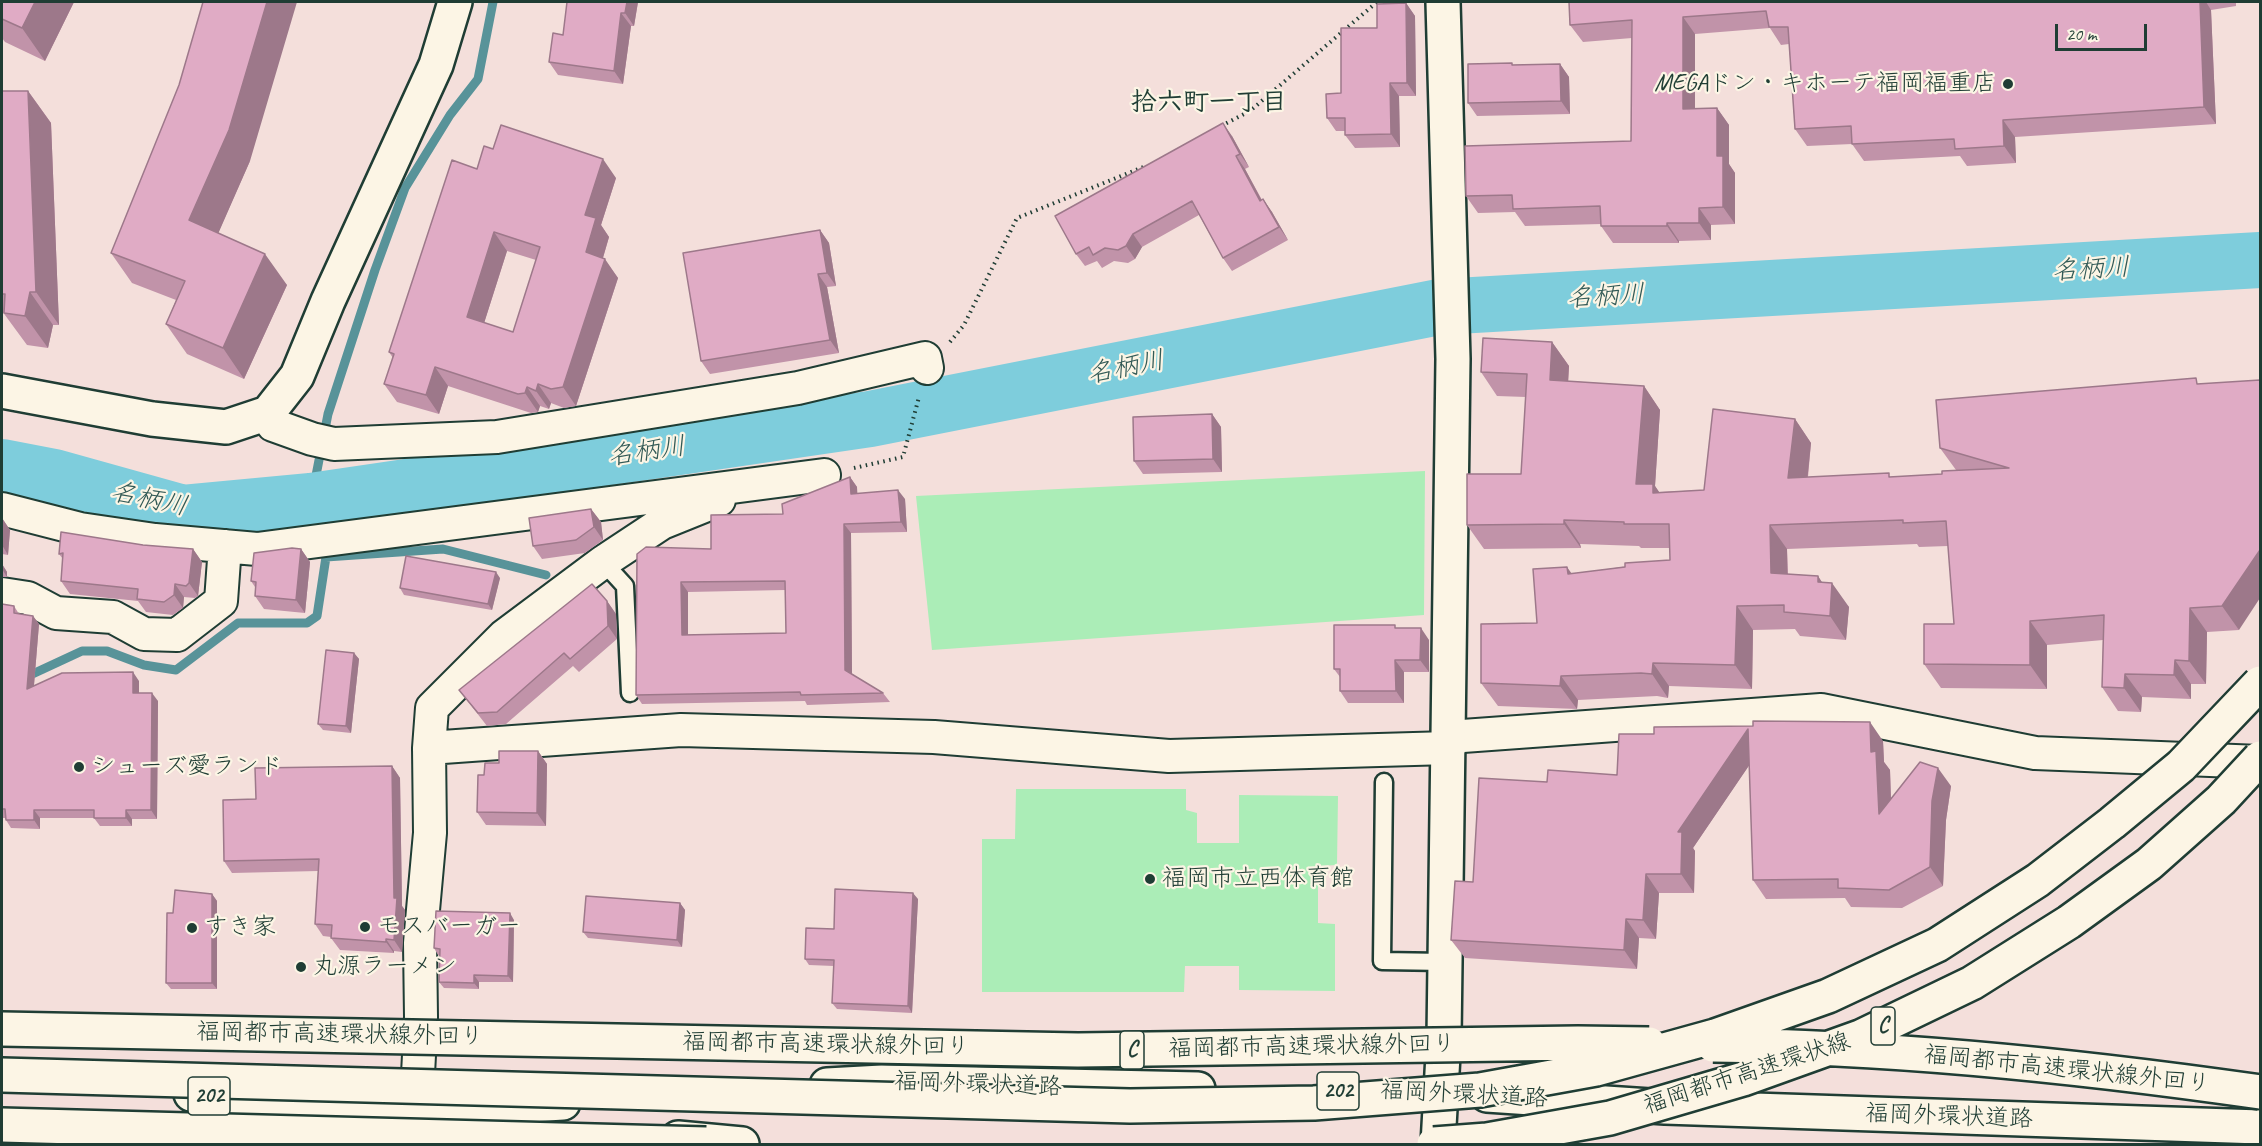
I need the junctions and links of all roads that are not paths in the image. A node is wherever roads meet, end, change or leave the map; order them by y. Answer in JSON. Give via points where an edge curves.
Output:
{"nodes":[{"id":1,"x":455,"y":2,"type":"edge"},
{"id":2,"x":1443,"y":2,"type":"edge"},
{"id":3,"x":927,"y":368,"type":"road end"},
{"id":4,"x":2,"y":391,"type":"edge"},
{"id":5,"x":268,"y":413,"type":"junction"},
{"id":6,"x":824,"y":475,"type":"road end"},
{"id":7,"x":762,"y":483,"type":"junction"},
{"id":8,"x":2,"y":508,"type":"edge"},
{"id":9,"x":225,"y":546,"type":"junction"},
{"id":10,"x":603,"y":562,"type":"junction"},
{"id":11,"x":2,"y":594,"type":"edge"},
{"id":12,"x":2260,"y":683,"type":"edge"},
{"id":13,"x":630,"y":693,"type":"dead end"},
{"id":14,"x":1449,"y":742,"type":"junction"},
{"id":15,"x":429,"y":748,"type":"junction"},
{"id":16,"x":2260,"y":760,"type":"edge"},
{"id":17,"x":1384,"y":782,"type":"dead end"},
{"id":18,"x":1445,"y":962,"type":"junction"},
{"id":19,"x":2,"y":1029,"type":"edge"},
{"id":20,"x":2,"y":1077,"type":"edge"},
{"id":21,"x":1443,"y":1091,"type":"junction"},
{"id":22,"x":2260,"y":1092,"type":"edge"},
{"id":23,"x":416,"y":1112,"type":"junction"},
{"id":24,"x":2,"y":1126,"type":"edge"},
{"id":25,"x":2260,"y":1127,"type":"edge"},
{"id":26,"x":109,"y":1137,"type":"edge"},
{"id":27,"x":412,"y":1144,"type":"edge"},
{"id":28,"x":706,"y":1144,"type":"edge"},
{"id":29,"x":742,"y":1144,"type":"edge"},
{"id":30,"x":1434,"y":1144,"type":"edge"},
{"id":31,"x":1438,"y":1144,"type":"edge"}],
"edges":[{"from":1,"to":5,"type":"main road","via":[[436,65],[297,376]]},
{"from":2,"to":14,"type":"main road","via":[[1453,359]]},
{"from":3,"to":5,"type":"street","via":[[925,358],[798,388],[497,437],[323,442],[273,425]]},
{"from":4,"to":5,"type":"main road","via":[[152,419],[226,427]]},
{"from":6,"to":7,"type":"street"},
{"from":7,"to":9,"type":"street","via":[[257,549]]},
{"from":7,"to":10,"type":"street","via":[[662,523]]},
{"from":8,"to":9,"type":"street","via":[[80,530]]},
{"from":9,"to":11,"type":"street","via":[[220,602],[177,635],[144,634],[113,617],[56,613],[28,598]]},
{"from":10,"to":13,"type":"lane","via":[[625,586]]},
{"from":10,"to":15,"type":"street","via":[[504,636],[432,708]]},
{"from":12,"to":20,"type":"main road","bridge":true,"via":[[2181,766],[2112,823],[2038,880],[1936,945],[1828,996],[1715,1036],[1596,1069],[1480,1090],[1314,1103],[1130,1106]]},
{"from":14,"to":15,"type":"street","via":[[1168,756],[934,737],[681,730]]},
{"from":14,"to":16,"type":"street","via":[[1821,710],[2035,753]]},
{"from":14,"to":18,"type":"main road"},
{"from":15,"to":23,"type":"street","via":[[430,833],[420,943]]},
{"from":16,"to":30,"type":"main road","name":"福岡都市高速環状線","number":"C","bridge":true,"via":[[2149,864],[2069,922],[1972,983],[1860,1037],[1743,1079],[1610,1118],[1487,1140]]},
{"from":17,"to":18,"type":"lane","via":[[1382,961]]},
{"from":18,"to":21,"type":"main road"},
{"from":19,"to":22,"type":"main road","name":"福岡都市高速環状線外回り","number":"C","bridge":true,"via":[[1078,1050],[1578,1043],[1752,1045],[1919,1054],[2122,1072]]},
{"from":20,"to":23,"type":"main road","name":"福岡外環状道路","number":"202"},
{"from":21,"to":23,"type":"main road","name":"福岡外環状道路","number":"202","via":[[1122,1089],[882,1082]]},
{"from":21,"to":25,"type":"main road","name":"福岡外環状道路","number":"202","via":[[1665,1107]]},
{"from":21,"to":31,"type":"main road"},
{"from":23,"to":26,"type":"main road","name":"福岡外環状道路","number":"202"},
{"from":23,"to":27,"type":"main road"},
{"from":23,"to":29,"type":"main road","name":"福岡外環状道路","number":"202"},
{"from":24,"to":26,"type":"main road","name":"福岡外環状道路","number":"202"},
{"from":24,"to":28,"type":"main road","bridge":true}]}
